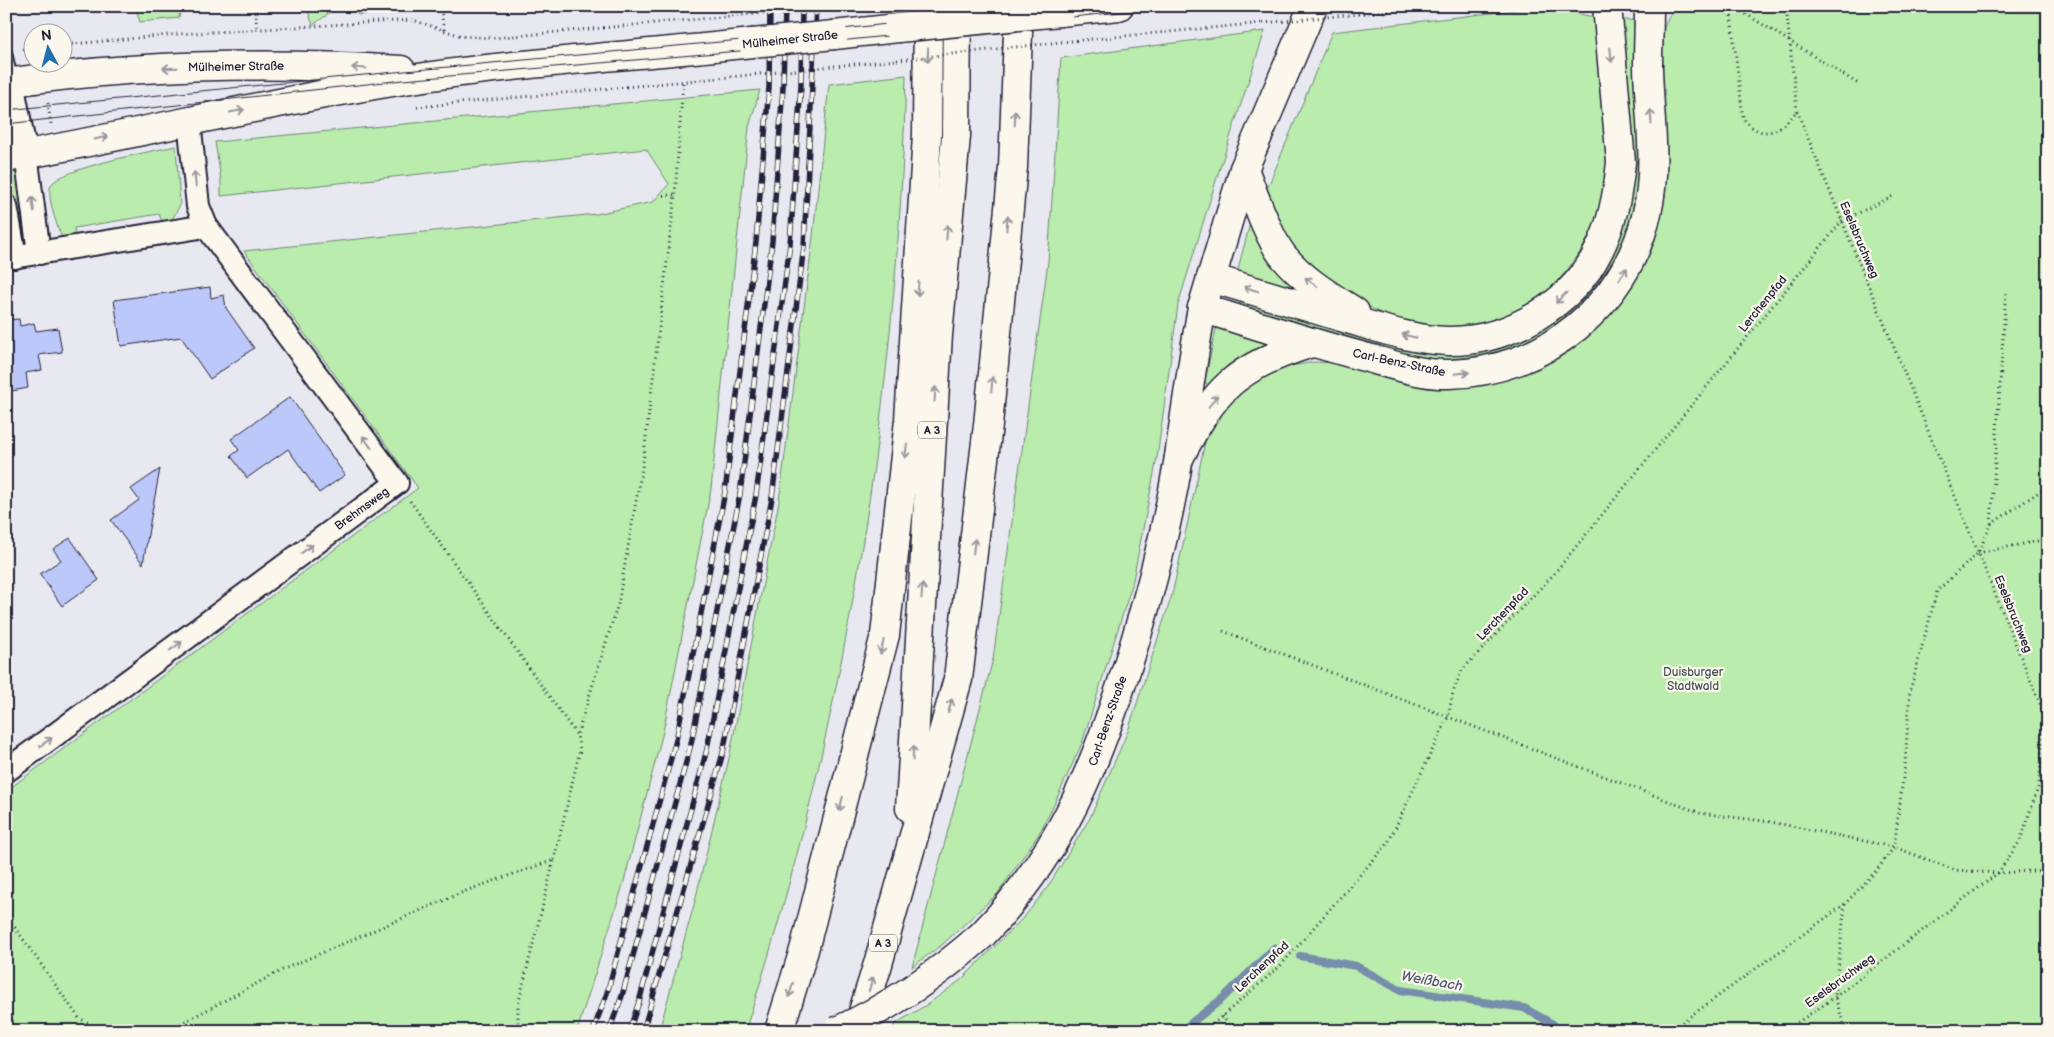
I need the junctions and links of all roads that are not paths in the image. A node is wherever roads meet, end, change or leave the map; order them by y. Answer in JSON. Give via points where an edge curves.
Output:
{"nodes":[{"id":1,"x":928,"y":6,"type":"edge"},
{"id":2,"x":956,"y":6,"type":"edge"},
{"id":3,"x":1020,"y":6,"type":"edge"},
{"id":4,"x":1119,"y":6,"type":"edge"},
{"id":5,"x":1313,"y":6,"type":"edge"},
{"id":6,"x":1607,"y":6,"type":"edge"},
{"id":7,"x":1649,"y":6,"type":"edge"},
{"id":8,"x":6,"y":54,"type":"edge"},
{"id":9,"x":460,"y":72,"type":"junction"},
{"id":10,"x":9,"y":83,"type":"edge"},
{"id":11,"x":189,"y":120,"type":"junction"},
{"id":12,"x":16,"y":156,"type":"edge"},
{"id":13,"x":1244,"y":169,"type":"junction"},
{"id":14,"x":6,"y":206,"type":"edge"},
{"id":15,"x":206,"y":226,"type":"junction"},
{"id":16,"x":39,"y":253,"type":"junction"},
{"id":17,"x":10,"y":257,"type":"edge"},
{"id":18,"x":1211,"y":278,"type":"junction"},
{"id":19,"x":1202,"y":308,"type":"junction"},
{"id":20,"x":1381,"y":329,"type":"junction"},
{"id":21,"x":1312,"y":344,"type":"junction"},
{"id":22,"x":1178,"y":458,"type":"junction"},
{"id":23,"x":6,"y":771,"type":"edge"},
{"id":24,"x":908,"y":854,"type":"junction"},
{"id":25,"x":779,"y":1031,"type":"edge"},
{"id":26,"x":837,"y":1031,"type":"edge"},
{"id":27,"x":857,"y":1031,"type":"edge"}],
"edges":[{"from":1,"to":25,"type":"main road","number":"A 3","one_way":true,"via":[[927,135],[910,420],[884,635],[804,950]]},
{"from":24,"to":2,"type":"main road","number":"A 3","one_way":true,"via":[[938,335],[956,136]]},
{"from":24,"to":3,"type":"main road","one_way":true,"via":[[958,678],[988,425],[1012,177]]},
{"from":4,"to":9,"type":"main road","name":"Mülheimer Straße","bridge":true},
{"from":5,"to":13,"type":"main road","name":"Carl-Benz-Straße"},
{"from":6,"to":20,"type":"main road","one_way":true,"via":[[1621,162],[1619,186],[1608,230],[1586,272],[1554,305],[1501,333],[1449,341]]},
{"from":21,"to":7,"type":"main road","name":"Carl-Benz-Straße","one_way":true,"via":[[1424,371],[1472,372],[1511,364],[1543,351],[1573,332],[1594,313],[1628,266],[1647,214],[1652,188]]},
{"from":8,"to":10,"type":"lane"},
{"from":9,"to":10,"type":"main road","name":"Mülheimer Straße","one_way":true,"via":[[329,66],[219,66],[84,74]]},
{"from":11,"to":9,"type":"main road","name":"Mülheimer Straße","one_way":true},
{"from":10,"to":12,"type":"street"},
{"from":12,"to":11,"type":"main road","name":"Mülheimer Straße","one_way":true},
{"from":15,"to":11,"type":"street","name":"Brehmsweg","one_way":true,"via":[[198,206]]},
{"from":16,"to":12,"type":"street","one_way":true},
{"from":13,"to":18,"type":"main road","name":"Carl-Benz-Straße"},
{"from":20,"to":13,"type":"main road","one_way":true,"via":[[1305,278],[1283,256]]},
{"from":14,"to":17,"type":"street"},
{"from":15,"to":16,"type":"street"},
{"from":23,"to":15,"type":"street","name":"Brehmsweg","one_way":true,"via":[[397,483]]},
{"from":16,"to":17,"type":"street"},
{"from":18,"to":19,"type":"main road","name":"Carl-Benz-Straße"},
{"from":20,"to":18,"type":"main road","one_way":true},
{"from":19,"to":21,"type":"main road","name":"Carl-Benz-Straße"},
{"from":19,"to":22,"type":"main road","name":"Carl-Benz-Straße"},
{"from":22,"to":21,"type":"main road","one_way":true,"via":[[1212,402],[1239,374],[1272,356]]},
{"from":22,"to":26,"type":"main road","name":"Carl-Benz-Straße","bridge":true,"via":[[1153,584],[1109,724],[1071,814],[1030,880],[982,936],[909,993],[871,1016]]},
{"from":27,"to":24,"type":"main road","number":"A 3","one_way":true}]}
